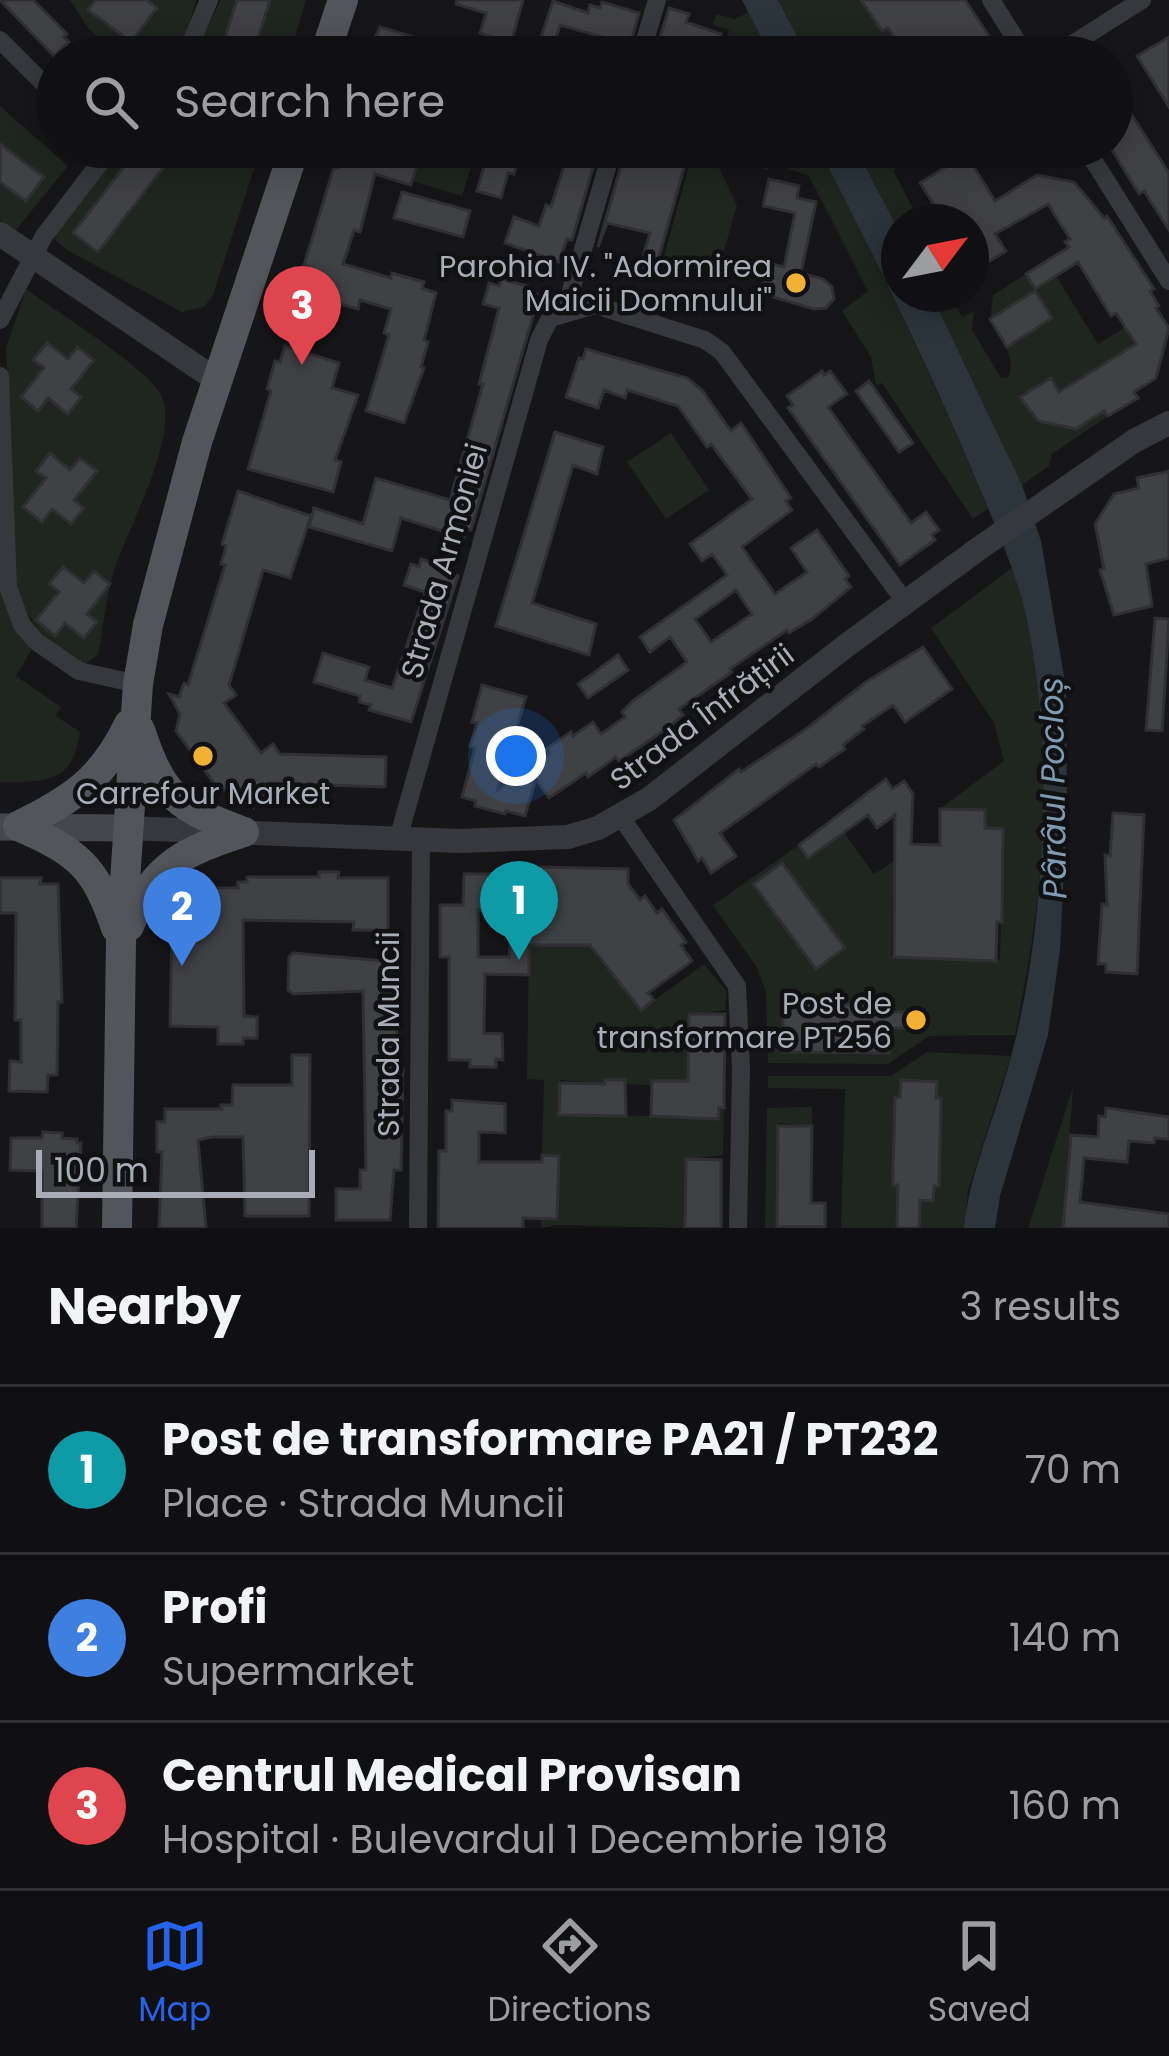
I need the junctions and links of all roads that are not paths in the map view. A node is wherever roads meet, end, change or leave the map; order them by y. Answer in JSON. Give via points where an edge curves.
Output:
{"nodes":[{"id":1,"x":209,"y":0,"type":"edge"},
{"id":2,"x":344,"y":0,"type":"edge"},
{"id":3,"x":656,"y":0,"type":"edge"},
{"id":4,"x":991,"y":0,"type":"edge"},
{"id":5,"x":1142,"y":0,"type":"edge"},
{"id":6,"x":194,"y":36,"type":"edge"},
{"id":7,"x":331,"y":36,"type":"edge"},
{"id":8,"x":646,"y":36,"type":"edge"},
{"id":9,"x":1014,"y":36,"type":"edge"},
{"id":10,"x":1085,"y":36,"type":"edge"},
{"id":11,"x":0,"y":40,"type":"edge"},
{"id":12,"x":36,"y":76,"type":"edge"},
{"id":13,"x":95,"y":168,"type":"edge"},
{"id":14,"x":288,"y":168,"type":"edge"},
{"id":15,"x":607,"y":168,"type":"edge"},
{"id":16,"x":1097,"y":168,"type":"edge"},
{"id":17,"x":0,"y":234,"type":"edge"},
{"id":18,"x":34,"y":259,"type":"junction"},
{"id":19,"x":1168,"y":278,"type":"edge"},
{"id":20,"x":565,"y":311,"type":"junction"},
{"id":21,"x":0,"y":320,"type":"edge"},
{"id":22,"x":0,"y":376,"type":"edge"},
{"id":23,"x":218,"y":381,"type":"junction"},
{"id":24,"x":1169,"y":423,"type":"edge"},
{"id":25,"x":906,"y":603,"type":"junction"},
{"id":26,"x":136,"y":698,"type":"junction"},
{"id":27,"x":621,"y":817,"type":"junction"},
{"id":28,"x":9,"y":826,"type":"edge"},
{"id":29,"x":128,"y":828,"type":"junction"},
{"id":30,"x":244,"y":832,"type":"junction"},
{"id":31,"x":410,"y":839,"type":"junction"},
{"id":32,"x":122,"y":942,"type":"junction"},
{"id":33,"x":117,"y":1228,"type":"edge"},
{"id":34,"x":418,"y":1228,"type":"edge"},
{"id":35,"x":738,"y":1228,"type":"edge"}],
"edges":[{"from":1,"to":6,"type":"street"},
{"from":2,"to":7,"type":"main road"},
{"from":3,"to":8,"type":"street"},
{"from":4,"to":9,"type":"street"},
{"from":5,"to":10,"type":"street"},
{"from":11,"to":12,"type":"street"},
{"from":13,"to":18,"type":"street"},
{"from":14,"to":23,"type":"main road"},
{"from":15,"to":20,"type":"street","name":"Strada Armoniei"},
{"from":16,"to":19,"type":"street"},
{"from":17,"to":18,"type":"street"},
{"from":18,"to":21,"type":"street"},
{"from":18,"to":23,"type":"street"},
{"from":20,"to":25,"type":"street","via":[[595,305],[722,352]]},
{"from":20,"to":31,"type":"street","name":"Strada Armoniei","via":[[550,318],[539,340]]},
{"from":22,"to":26,"type":"street","via":[[8,587],[22,625],[79,671]]},
{"from":23,"to":26,"type":"main road","via":[[170,537]]},
{"from":24,"to":25,"type":"street","name":"Strada Înfrățirii"},
{"from":25,"to":27,"type":"street","name":"Strada Înfrățirii"},
{"from":26,"to":28,"type":"main road","via":[[114,756],[97,776],[57,807]]},
{"from":26,"to":29,"type":"main road"},
{"from":26,"to":30,"type":"main road","via":[[151,763],[169,794]]},
{"from":27,"to":31,"type":"street","name":"Strada Înfrățirii","via":[[568,837]]},
{"from":27,"to":35,"type":"street","via":[[736,986]]},
{"from":28,"to":29,"type":"main road"},
{"from":28,"to":32,"type":"main road","via":[[62,845],[96,877]]},
{"from":29,"to":30,"type":"street","name":"Strada Înfrățirii"},
{"from":29,"to":32,"type":"main road"},
{"from":30,"to":31,"type":"street","name":"Strada Înfrățirii"},
{"from":30,"to":32,"type":"main road","via":[[181,856],[160,873]]},
{"from":31,"to":34,"type":"street","name":"Strada Muncii"},
{"from":32,"to":33,"type":"main road"}]}
